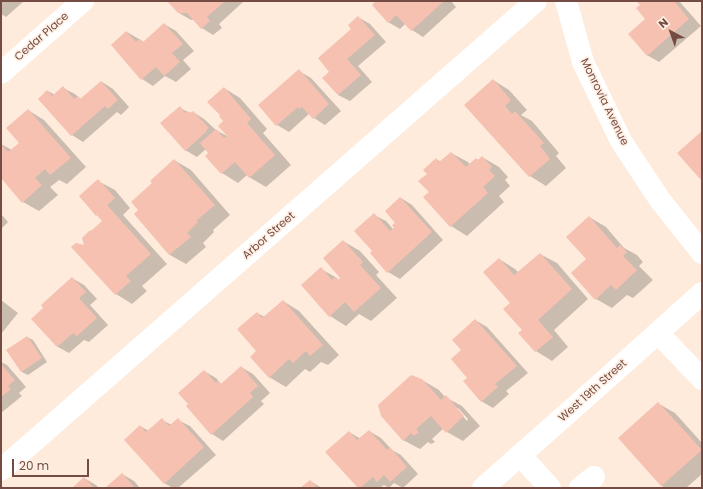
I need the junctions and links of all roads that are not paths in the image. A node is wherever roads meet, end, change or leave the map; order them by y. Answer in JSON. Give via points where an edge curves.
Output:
{"nodes":[{"id":1,"x":83,"y":1,"type":"edge"},
{"id":2,"x":536,"y":1,"type":"edge"},
{"id":3,"x":566,"y":1,"type":"edge"},
{"id":4,"x":1,"y":73,"type":"edge"},
{"id":5,"x":702,"y":253,"type":"edge"},
{"id":6,"x":702,"y":293,"type":"edge"},
{"id":7,"x":658,"y":333,"type":"junction"},
{"id":8,"x":702,"y":379,"type":"edge"},
{"id":9,"x":520,"y":455,"type":"junction"},
{"id":10,"x":1,"y":470,"type":"edge"},
{"id":11,"x":483,"y":488,"type":"edge"},
{"id":12,"x":550,"y":488,"type":"edge"}],
"edges":[{"from":1,"to":4,"type":"street","name":"Cedar Place"},
{"from":2,"to":10,"type":"street","name":"Arbor Street"},
{"from":3,"to":5,"type":"street","name":"Monrovia Avenue","via":[[583,62],[621,141],[660,200]]},
{"from":6,"to":7,"type":"street","name":"West 19th Street"},
{"from":7,"to":8,"type":"street"},
{"from":7,"to":9,"type":"street","name":"West 19th Street"},
{"from":9,"to":11,"type":"street","name":"West 19th Street"},
{"from":9,"to":12,"type":"street"}]}
